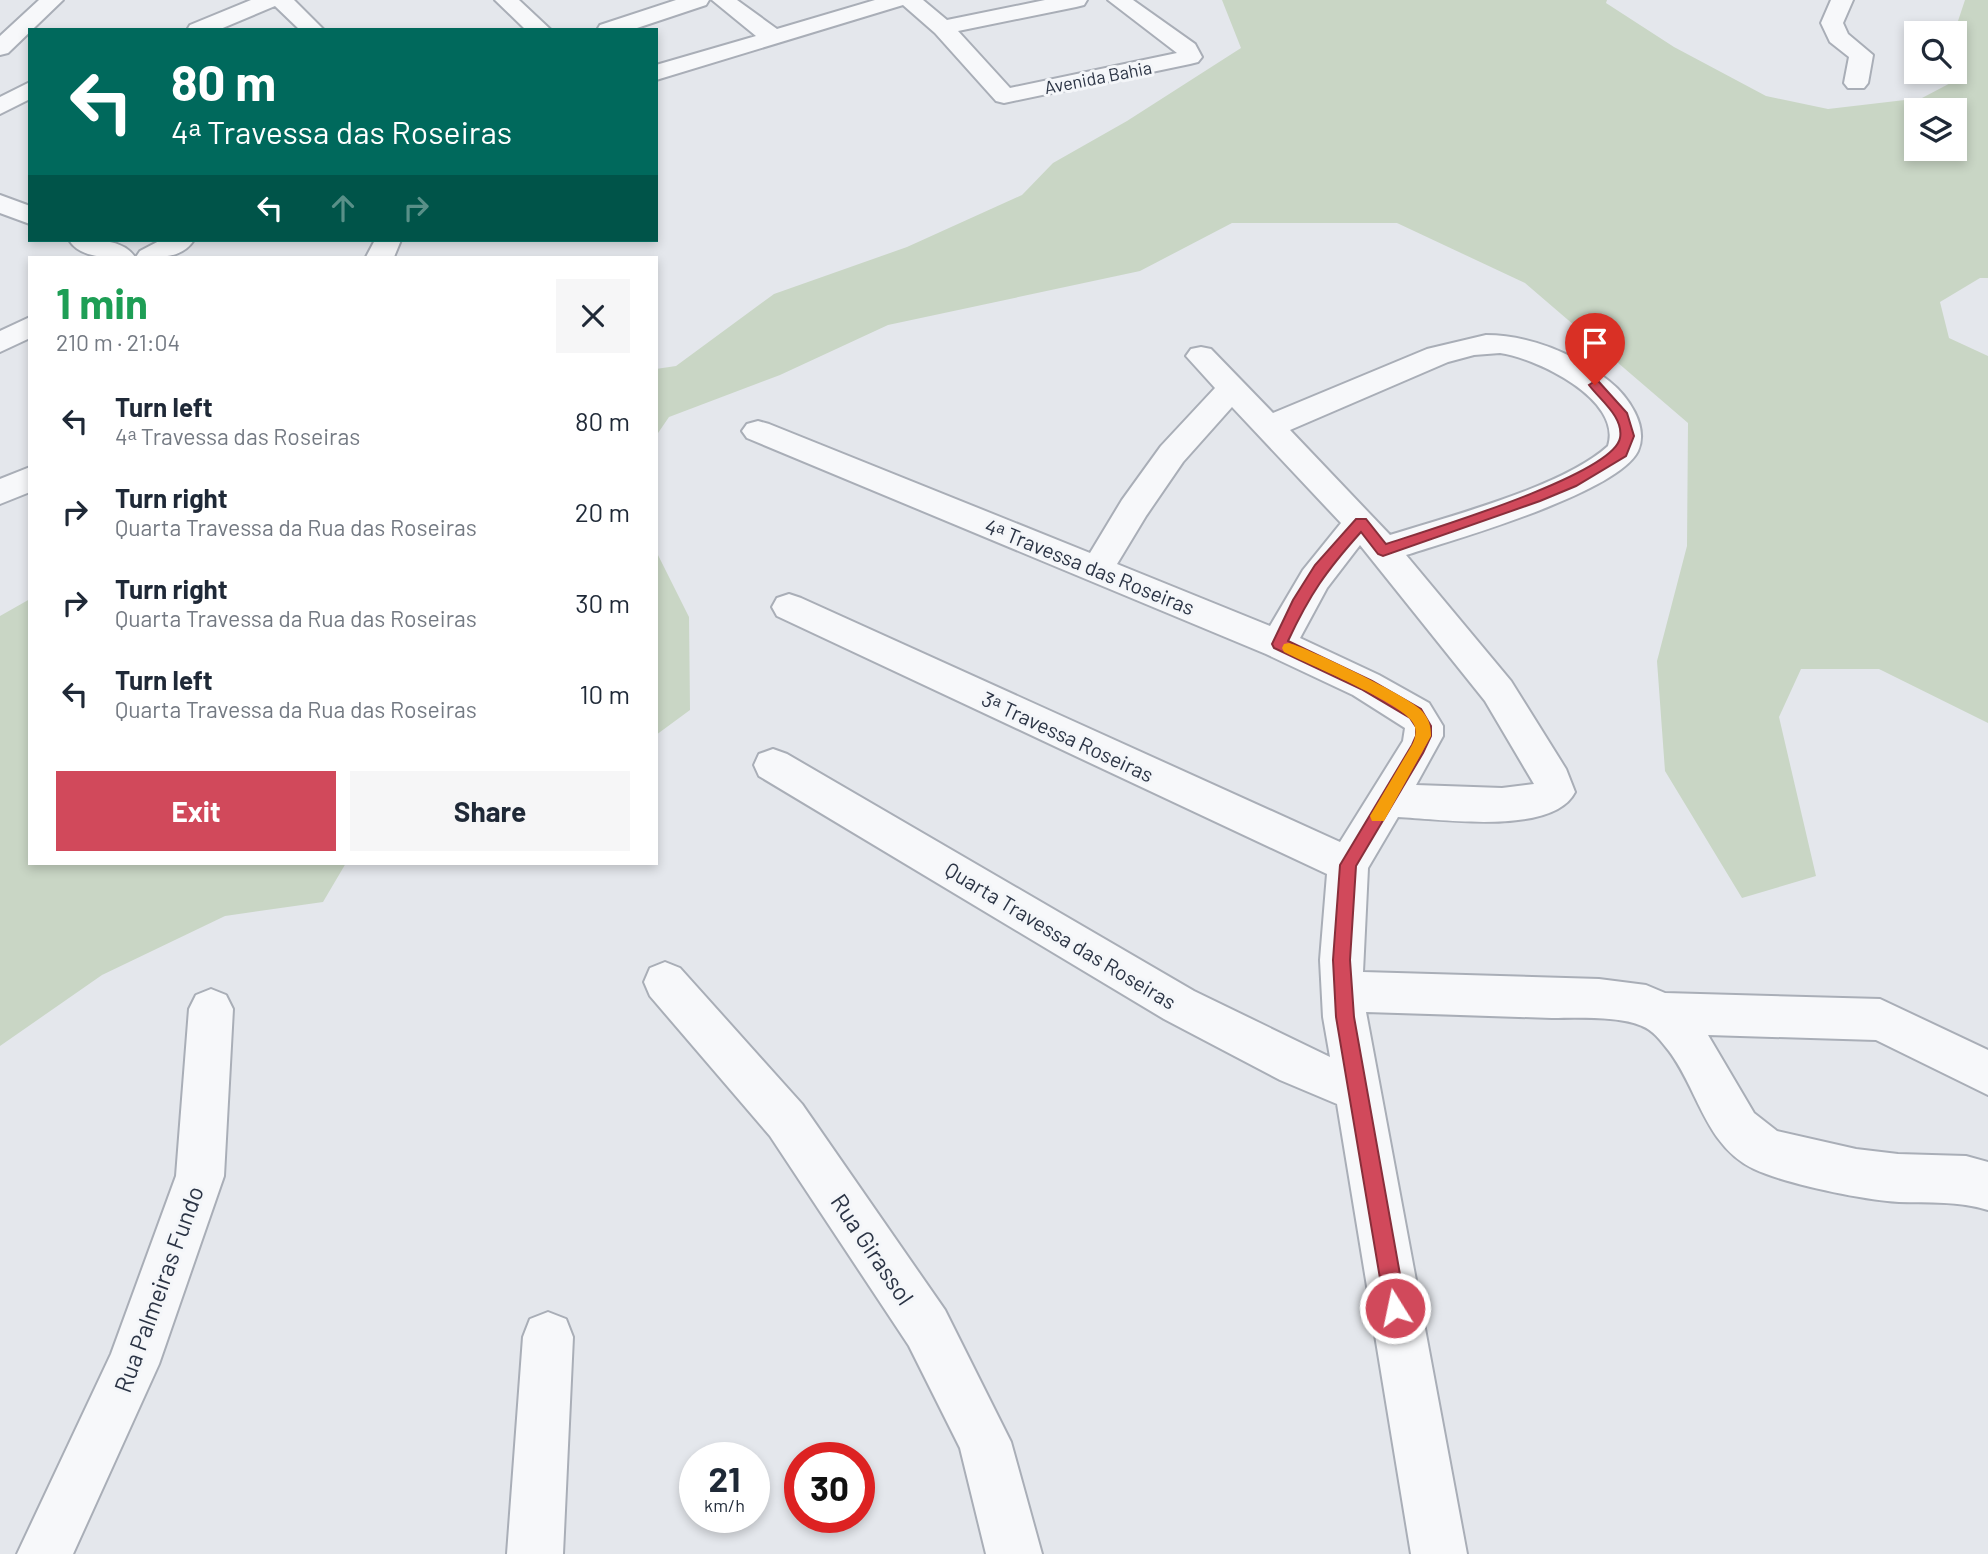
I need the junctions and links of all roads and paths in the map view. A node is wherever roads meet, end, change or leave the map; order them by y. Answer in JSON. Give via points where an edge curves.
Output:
{"nodes":[{"id":1,"x":52,"y":0,"type":"edge"},
{"id":2,"x":270,"y":0,"type":"edge"},
{"id":3,"x":281,"y":0,"type":"edge"},
{"id":4,"x":506,"y":0,"type":"edge"},
{"id":5,"x":698,"y":0,"type":"edge"},
{"id":6,"x":723,"y":0,"type":"edge"},
{"id":7,"x":898,"y":0,"type":"edge"},
{"id":8,"x":910,"y":0,"type":"edge"},
{"id":9,"x":1076,"y":0,"type":"edge"},
{"id":10,"x":1119,"y":0,"type":"edge"},
{"id":11,"x":1842,"y":0,"type":"edge"},
{"id":12,"x":203,"y":28,"type":"edge"},
{"id":13,"x":311,"y":28,"type":"edge"},
{"id":14,"x":538,"y":28,"type":"edge"},
{"id":15,"x":614,"y":28,"type":"edge"},
{"id":16,"x":943,"y":28,"type":"junction"},
{"id":17,"x":774,"y":38,"type":"junction"},
{"id":18,"x":0,"y":48,"type":"edge"},
{"id":19,"x":658,"y":72,"type":"edge"},
{"id":20,"x":0,"y":80,"type":"edge"},
{"id":21,"x":28,"y":81,"type":"edge"},
{"id":22,"x":1856,"y":83,"type":"dead end"},
{"id":23,"x":28,"y":90,"type":"edge"},
{"id":24,"x":0,"y":107,"type":"edge"},
{"id":25,"x":0,"y":203,"type":"edge"},
{"id":26,"x":28,"y":215,"type":"edge"},
{"id":27,"x":87,"y":242,"type":"edge"},
{"id":28,"x":177,"y":242,"type":"edge"},
{"id":29,"x":119,"y":256,"type":"edge"},
{"id":30,"x":152,"y":256,"type":"edge"},
{"id":31,"x":28,"y":327,"type":"edge"},
{"id":32,"x":0,"y":343,"type":"edge"},
{"id":33,"x":1201,"y":356,"type":"dead end"},
{"id":34,"x":1231,"y":389,"type":"junction"},
{"id":35,"x":1268,"y":427,"type":"junction"},
{"id":36,"x":758,"y":431,"type":"dead end"},
{"id":37,"x":28,"y":479,"type":"edge"},
{"id":38,"x":0,"y":493,"type":"edge"},
{"id":39,"x":1361,"y":523,"type":"junction"},
{"id":40,"x":1383,"y":551,"type":"junction"},
{"id":41,"x":1098,"y":569,"type":"junction"},
{"id":42,"x":789,"y":607,"type":"dead end"},
{"id":43,"x":1279,"y":644,"type":"junction"},
{"id":44,"x":773,"y":765,"type":"dead end"},
{"id":45,"x":1388,"y":800,"type":"junction"},
{"id":46,"x":1348,"y":865,"type":"junction"},
{"id":47,"x":665,"y":982,"type":"dead end"},
{"id":48,"x":1343,"y":991,"type":"junction"},
{"id":49,"x":211,"y":1009,"type":"dead end"},
{"id":50,"x":1661,"y":1013,"type":"junction"},
{"id":51,"x":1988,"y":1073,"type":"edge"},
{"id":52,"x":1357,"y":1090,"type":"junction"},
{"id":53,"x":1988,"y":1186,"type":"edge"},
{"id":54,"x":548,"y":1337,"type":"dead end"},
{"id":55,"x":45,"y":1554,"type":"edge"},
{"id":56,"x":535,"y":1554,"type":"edge"},
{"id":57,"x":1014,"y":1554,"type":"edge"},
{"id":58,"x":1439,"y":1554,"type":"edge"}],
"edges":[{"from":1,"to":18,"type":"street"},
{"from":2,"to":12,"type":"street"},
{"from":3,"to":13,"type":"street"},
{"from":4,"to":14,"type":"street"},
{"from":5,"to":15,"type":"street"},
{"from":6,"to":17,"type":"street"},
{"from":7,"to":17,"type":"street"},
{"from":8,"to":16,"type":"street","name":"Avenida Bahia"},
{"from":9,"to":16,"type":"street"},
{"from":10,"to":16,"type":"street","name":"Avenida Bahia","via":[[1187,49],[1190,57],[1004,96]]},
{"from":11,"to":22,"type":"street","via":[[1832,23],[1838,37],[1861,55]]},
{"from":17,"to":19,"type":"street"},
{"from":20,"to":21,"type":"street"},
{"from":23,"to":24,"type":"street"},
{"from":25,"to":26,"type":"street"},
{"from":27,"to":29,"type":"street"},
{"from":28,"to":30,"type":"street"},
{"from":31,"to":32,"type":"street"},
{"from":33,"to":34,"type":"street"},
{"from":34,"to":35,"type":"street"},
{"from":34,"to":41,"type":"street","via":[[1172,454]]},
{"from":35,"to":39,"type":"street"},
{"from":35,"to":40,"type":"street","via":[[1439,355],[1509,343],[1543,355],[1595,385],[1620,413],[1627,436],[1621,453],[1603,466],[1518,505]]},
{"from":36,"to":41,"type":"street","name":"4ᵃ Travessa das Roseiras"},
{"from":37,"to":38,"type":"street"},
{"from":39,"to":40,"type":"street"},
{"from":39,"to":43,"type":"street","via":[[1320,568]]},
{"from":40,"to":45,"type":"street","via":[[1498,691],[1556,792],[1523,804]]},
{"from":41,"to":43,"type":"street","name":"4ᵃ Travessa das Roseiras"},
{"from":42,"to":46,"type":"street","name":"3ᵃ Travessa Roseiras"},
{"from":43,"to":45,"type":"street","name":"4ᵃ Travessa das Roseiras","via":[[1416,713],[1424,736]]},
{"from":44,"to":52,"type":"street","name":"Quarta Travessa das Roseiras","via":[[1179,1005],[1296,1065]]},
{"from":45,"to":46,"type":"street"},
{"from":46,"to":48,"type":"street"},
{"from":47,"to":57,"type":"street","name":"Rua Girassol","via":[[786,1120],[927,1328],[985,1442]]},
{"from":48,"to":50,"type":"street","via":[[1599,999],[1646,1004]]},
{"from":48,"to":52,"type":"street"},
{"from":49,"to":55,"type":"street","name":"Rua Palmeiras Fundo","via":[[200,1176],[133,1364]]},
{"from":50,"to":51,"type":"street","via":[[1880,1020]]},
{"from":50,"to":53,"type":"street","via":[[1686,1038],[1720,1102],[1754,1144],[1772,1153],[1856,1172],[1966,1180]]},
{"from":52,"to":58,"type":"street"},
{"from":54,"to":56,"type":"street"}]}
